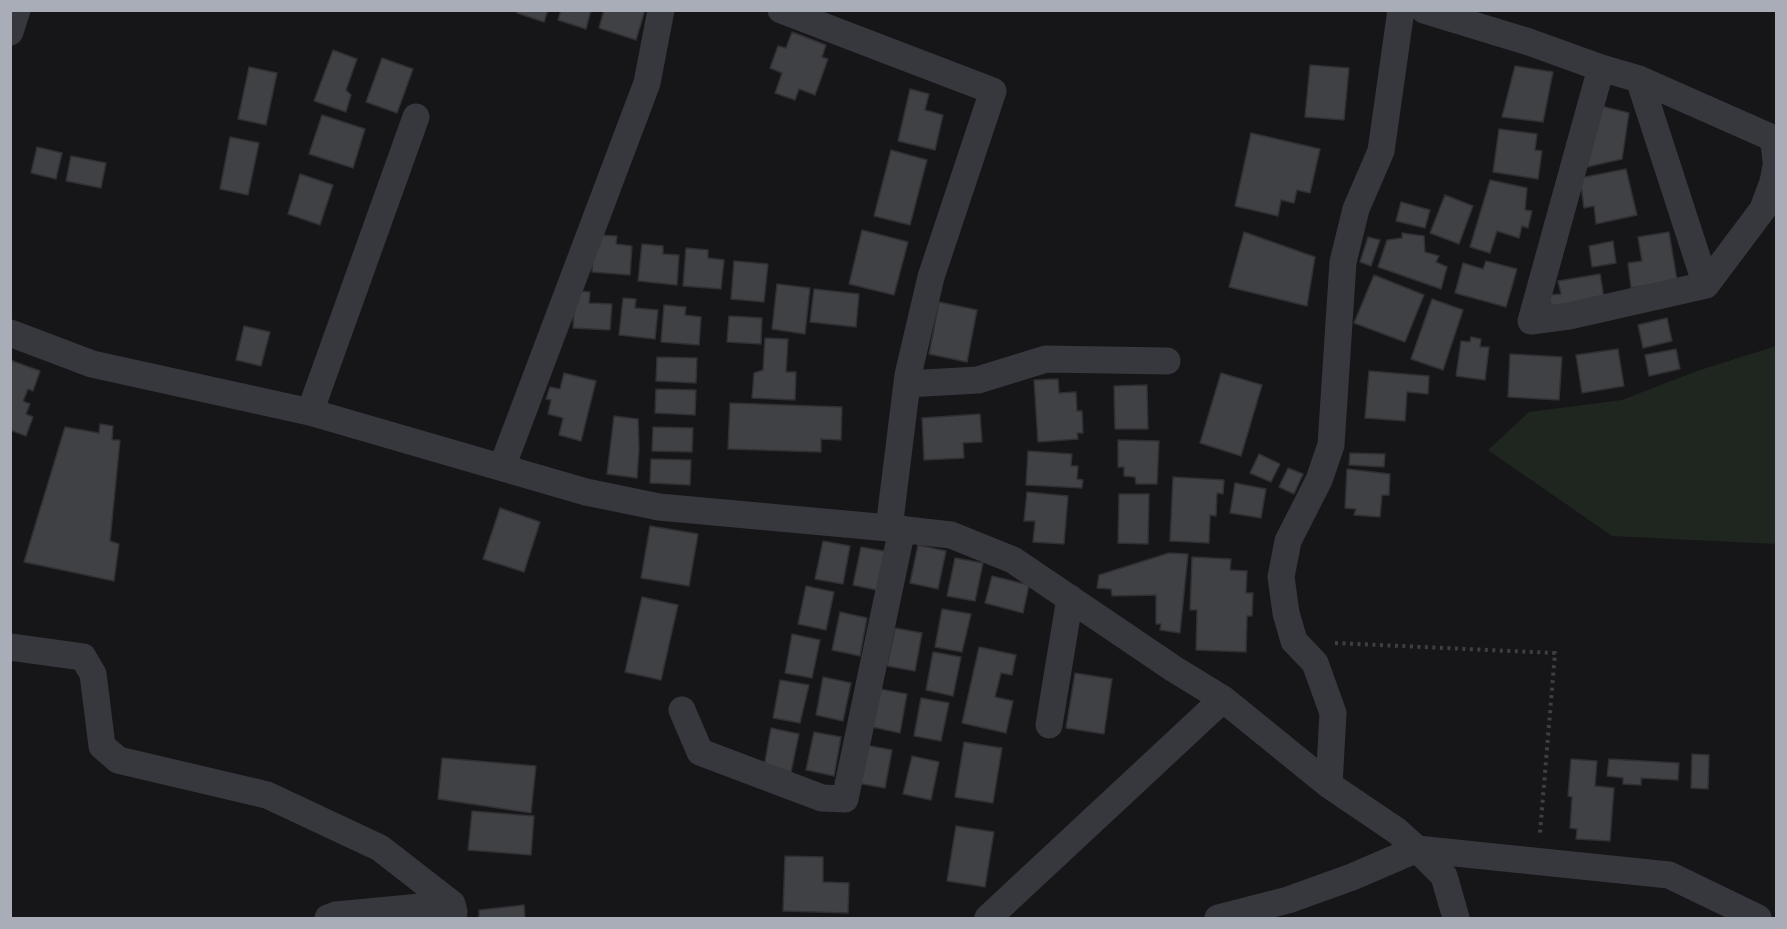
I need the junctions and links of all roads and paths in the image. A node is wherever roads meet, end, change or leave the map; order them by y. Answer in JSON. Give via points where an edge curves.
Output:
{"nodes":[{"id":1,"x":17,"y":10,"type":"edge"},
{"id":2,"x":661,"y":10,"type":"edge"},
{"id":3,"x":781,"y":10,"type":"edge"},
{"id":4,"x":1401,"y":10,"type":"edge"},
{"id":5,"x":1424,"y":10,"type":"edge"},
{"id":6,"x":10,"y":32,"type":"edge"},
{"id":7,"x":1601,"y":68,"type":"junction"},
{"id":8,"x":1639,"y":80,"type":"junction"},
{"id":9,"x":416,"y":117,"type":"dead end"},
{"id":10,"x":1776,"y":161,"type":"edge"},
{"id":11,"x":1776,"y":166,"type":"edge"},
{"id":12,"x":1706,"y":285,"type":"junction"},
{"id":13,"x":10,"y":333,"type":"edge"},
{"id":14,"x":1167,"y":361,"type":"dead end"},
{"id":15,"x":907,"y":384,"type":"junction"},
{"id":16,"x":310,"y":412,"type":"junction"},
{"id":17,"x":502,"y":467,"type":"junction"},
{"id":18,"x":895,"y":528,"type":"junction"},
{"id":19,"x":1071,"y":598,"type":"junction"},
{"id":20,"x":1294,"y":641,"type":"junction"},
{"id":21,"x":10,"y":647,"type":"edge"},
{"id":22,"x":1223,"y":699,"type":"junction"},
{"id":23,"x":682,"y":710,"type":"dead end"},
{"id":24,"x":1049,"y":725,"type":"dead end"},
{"id":25,"x":1329,"y":785,"type":"junction"},
{"id":26,"x":1417,"y":849,"type":"junction"},
{"id":27,"x":1538,"y":861,"type":"junction"},
{"id":28,"x":454,"y":911,"type":"edge"},
{"id":29,"x":328,"y":918,"type":"edge"},
{"id":30,"x":988,"y":918,"type":"edge"},
{"id":31,"x":1218,"y":918,"type":"edge"},
{"id":32,"x":1456,"y":918,"type":"edge"},
{"id":33,"x":1758,"y":918,"type":"edge"}],
"edges":[{"from":1,"to":6,"type":"street"},
{"from":2,"to":17,"type":"street","via":[[647,83]]},
{"from":3,"to":15,"type":"street","via":[[993,91],[931,277]]},
{"from":4,"to":20,"type":"street","via":[[1381,151],[1356,209],[1343,262],[1331,444],[1319,480],[1288,541],[1281,577]]},
{"from":5,"to":7,"type":"street"},
{"from":7,"to":8,"type":"street"},
{"from":7,"to":12,"type":"street","via":[[1532,321]]},
{"from":8,"to":10,"type":"street","via":[[1768,136],[1774,142]]},
{"from":8,"to":12,"type":"street"},
{"from":9,"to":16,"type":"street"},
{"from":11,"to":12,"type":"street","via":[[1763,209]]},
{"from":13,"to":16,"type":"street","via":[[92,364]]},
{"from":14,"to":15,"type":"street","via":[[1046,359],[978,380]]},
{"from":15,"to":18,"type":"street"},
{"from":16,"to":17,"type":"street"},
{"from":17,"to":18,"type":"street","via":[[586,492],[659,507]]},
{"from":18,"to":19,"type":"street","via":[[951,535],[1013,560]]},
{"from":18,"to":23,"type":"street","via":[[844,799],[822,798],[700,752]]},
{"from":19,"to":22,"type":"street"},
{"from":19,"to":24,"type":"street"},
{"from":20,"to":25,"type":"street","via":[[1315,663],[1334,713]]},
{"from":20,"to":27,"type":"path","via":[[1555,653]]},
{"from":21,"to":28,"type":"street","via":[[83,657],[93,674],[102,746],[118,760],[267,795],[380,848]]},
{"from":22,"to":25,"type":"street"},
{"from":22,"to":30,"type":"street"},
{"from":25,"to":26,"type":"street"},
{"from":26,"to":27,"type":"street"},
{"from":26,"to":31,"type":"street","via":[[1288,900]]},
{"from":26,"to":32,"type":"street","via":[[1444,876]]},
{"from":27,"to":33,"type":"street","via":[[1669,875]]},
{"from":28,"to":29,"type":"street"}]}
